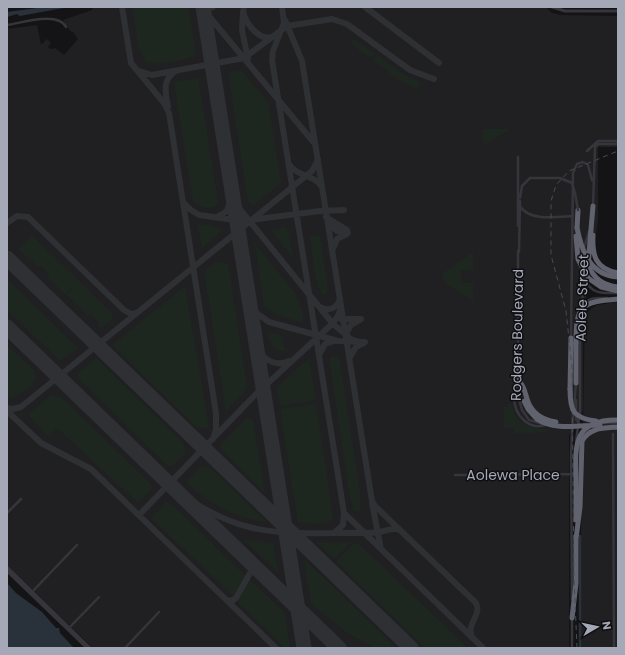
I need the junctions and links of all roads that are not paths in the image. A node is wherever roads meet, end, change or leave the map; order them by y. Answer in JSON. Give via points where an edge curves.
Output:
{"nodes":[{"id":1,"x":552,"y":7,"type":"edge"},
{"id":2,"x":618,"y":11,"type":"edge"},
{"id":3,"x":7,"y":25,"type":"edge"},
{"id":4,"x":66,"y":27,"type":"dead end"},
{"id":5,"x":618,"y":141,"type":"edge"},
{"id":6,"x":605,"y":143,"type":"junction"},
{"id":7,"x":618,"y":144,"type":"edge"},
{"id":8,"x":587,"y":152,"type":"dead end"},
{"id":9,"x":518,"y":157,"type":"dead end"},
{"id":10,"x":592,"y":180,"type":"junction"},
{"id":11,"x":518,"y":204,"type":"junction"},
{"id":12,"x":593,"y":206,"type":"junction"},
{"id":13,"x":578,"y":210,"type":"joint"},
{"id":14,"x":573,"y":216,"type":"junction"},
{"id":15,"x":577,"y":228,"type":"junction"},
{"id":16,"x":618,"y":273,"type":"edge"},
{"id":17,"x":584,"y":276,"type":"junction"},
{"id":18,"x":618,"y":277,"type":"edge"},
{"id":19,"x":618,"y":287,"type":"edge"},
{"id":20,"x":618,"y":292,"type":"edge"},
{"id":21,"x":618,"y":298,"type":"edge"},
{"id":22,"x":580,"y":309,"type":"junction"},
{"id":23,"x":571,"y":314,"type":"junction"},
{"id":24,"x":580,"y":323,"type":"junction"},
{"id":25,"x":571,"y":338,"type":"junction"},
{"id":26,"x":518,"y":370,"type":"junction"},
{"id":27,"x":519,"y":381,"type":"junction"},
{"id":28,"x":576,"y":383,"type":"junction"},
{"id":29,"x":575,"y":397,"type":"junction"},
{"id":30,"x":580,"y":410,"type":"junction"},
{"id":31,"x":618,"y":420,"type":"edge"},
{"id":32,"x":548,"y":424,"type":"junction"},
{"id":33,"x":561,"y":424,"type":"junction"},
{"id":34,"x":572,"y":424,"type":"junction"},
{"id":35,"x":579,"y":424,"type":"junction"},
{"id":36,"x":601,"y":424,"type":"junction"},
{"id":37,"x":618,"y":424,"type":"edge"},
{"id":38,"x":613,"y":434,"type":"dead end"},
{"id":39,"x":571,"y":435,"type":"junction"},
{"id":40,"x":572,"y":474,"type":"junction"},
{"id":41,"x":455,"y":475,"type":"dead end"},
{"id":42,"x":578,"y":494,"type":"junction"},
{"id":43,"x":21,"y":499,"type":"dead end"},
{"id":44,"x":7,"y":513,"type":"edge"},
{"id":45,"x":77,"y":545,"type":"dead end"},
{"id":46,"x":7,"y":567,"type":"edge"},
{"id":47,"x":7,"y":571,"type":"edge"},
{"id":48,"x":32,"y":593,"type":"junction"},
{"id":49,"x":99,"y":597,"type":"dead end"},
{"id":50,"x":159,"y":612,"type":"dead end"},
{"id":51,"x":572,"y":618,"type":"junction"},
{"id":52,"x":68,"y":628,"type":"junction"},
{"id":53,"x":87,"y":648,"type":"edge"},
{"id":54,"x":90,"y":648,"type":"edge"},
{"id":55,"x":125,"y":648,"type":"edge"},
{"id":56,"x":572,"y":648,"type":"edge"},
{"id":57,"x":614,"y":648,"type":"edge"}],
"edges":[{"from":1,"to":2,"type":"street","via":[[565,10]]},
{"from":3,"to":4,"type":"street","via":[[54,18],[63,22]]},
{"from":5,"to":6,"type":"street"},
{"from":6,"to":7,"type":"street"},
{"from":6,"to":8,"type":"street","via":[[596,142]]},
{"from":6,"to":10,"type":"street","name":"Aolele Street","via":[[595,147]]},
{"from":9,"to":11,"type":"street","name":"Rodgers Boulevard"},
{"from":10,"to":12,"type":"street","name":"Aolele Street"},
{"from":10,"to":14,"type":"street","name":"Aolele Street","via":[[587,164],[577,164],[573,170]]},
{"from":11,"to":14,"type":"street","via":[[525,212],[541,217]]},
{"from":11,"to":26,"type":"street","name":"Rodgers Boulevard"},
{"from":12,"to":16,"type":"highway","via":[[593,250],[596,261],[603,268]]},
{"from":12,"to":17,"type":"street","name":"Aolele Street","via":[[583,256]]},
{"from":12,"to":19,"type":"highway","via":[[588,259],[590,270],[597,280]]},
{"from":13,"to":15,"type":"highway"},
{"from":13,"to":27,"type":"street","bridge":true,"via":[[572,183],[565,179],[530,178],[520,190]]},
{"from":14,"to":23,"type":"street","name":"Aolele Street"},
{"from":15,"to":18,"type":"highway","bridge":true,"via":[[582,249],[590,264],[602,273]]},
{"from":15,"to":20,"type":"highway","bridge":true,"via":[[577,254],[584,272],[598,286]]},
{"from":17,"to":20,"type":"street","via":[[594,292]]},
{"from":17,"to":22,"type":"street","name":"Aolele Street"},
{"from":21,"to":22,"type":"street","via":[[592,298]]},
{"from":21,"to":28,"type":"highway","bridge":true,"via":[[593,302],[582,309],[577,321]]},
{"from":22,"to":24,"type":"street","name":"Aolele Street"},
{"from":23,"to":24,"type":"street","via":[[574,321]]},
{"from":23,"to":25,"type":"street","name":"Aolele Street"},
{"from":24,"to":30,"type":"street","name":"Aolele Street"},
{"from":25,"to":28,"type":"street","name":"Aolele Street"},
{"from":25,"to":37,"type":"highway","bridge":true,"via":[[572,408],[577,416],[586,420]]},
{"from":26,"to":32,"type":"street","name":"Rodgers Boulevard","via":[[514,397],[518,412],[524,421],[532,426]]},
{"from":26,"to":36,"type":"highway","bridge":true,"via":[[523,399],[531,414],[541,422],[549,425]]},
{"from":27,"to":32,"type":"street","bridge":true,"via":[[519,399],[526,418],[532,422]]},
{"from":27,"to":36,"type":"highway","bridge":true,"via":[[531,407],[542,418],[556,422]]},
{"from":28,"to":29,"type":"street","name":"Aolele Street"},
{"from":29,"to":34,"type":"street","name":"Aolele Street"},
{"from":29,"to":35,"type":"street","via":[[576,419]]},
{"from":30,"to":35,"type":"street","name":"Aolele Street"},
{"from":30,"to":36,"type":"street","via":[[586,418]]},
{"from":31,"to":42,"type":"highway","bridge":true,"via":[[595,422],[581,434],[577,448]]},
{"from":32,"to":33,"type":"street","name":"Rodgers Boulevard"},
{"from":33,"to":34,"type":"street","name":"Rodgers Boulevard"},
{"from":33,"to":39,"type":"street","via":[[569,429]]},
{"from":34,"to":35,"type":"street","name":"Rodgers Boulevard"},
{"from":34,"to":39,"type":"street","name":"Aolele Street"},
{"from":35,"to":36,"type":"street","name":"Rodgers Boulevard"},
{"from":35,"to":40,"type":"street","name":"Aolele Street"},
{"from":36,"to":37,"type":"highway"},
{"from":37,"to":42,"type":"highway","via":[[593,430],[584,438],[581,447]]},
{"from":38,"to":57,"type":"street"},
{"from":39,"to":40,"type":"street","name":"Aolele Street"},
{"from":40,"to":41,"type":"street","name":"Aolewa Place"},
{"from":40,"to":51,"type":"street","name":"Aolele Street"},
{"from":42,"to":51,"type":"highway","via":[[576,583]]},
{"from":43,"to":44,"type":"street"},
{"from":45,"to":48,"type":"street"},
{"from":46,"to":48,"type":"street"},
{"from":47,"to":48,"type":"street"},
{"from":48,"to":52,"type":"street"},
{"from":49,"to":52,"type":"street"},
{"from":50,"to":55,"type":"street"},
{"from":51,"to":56,"type":"street","name":"Aolele Street"},
{"from":52,"to":53,"type":"street"},
{"from":52,"to":54,"type":"street"}]}
